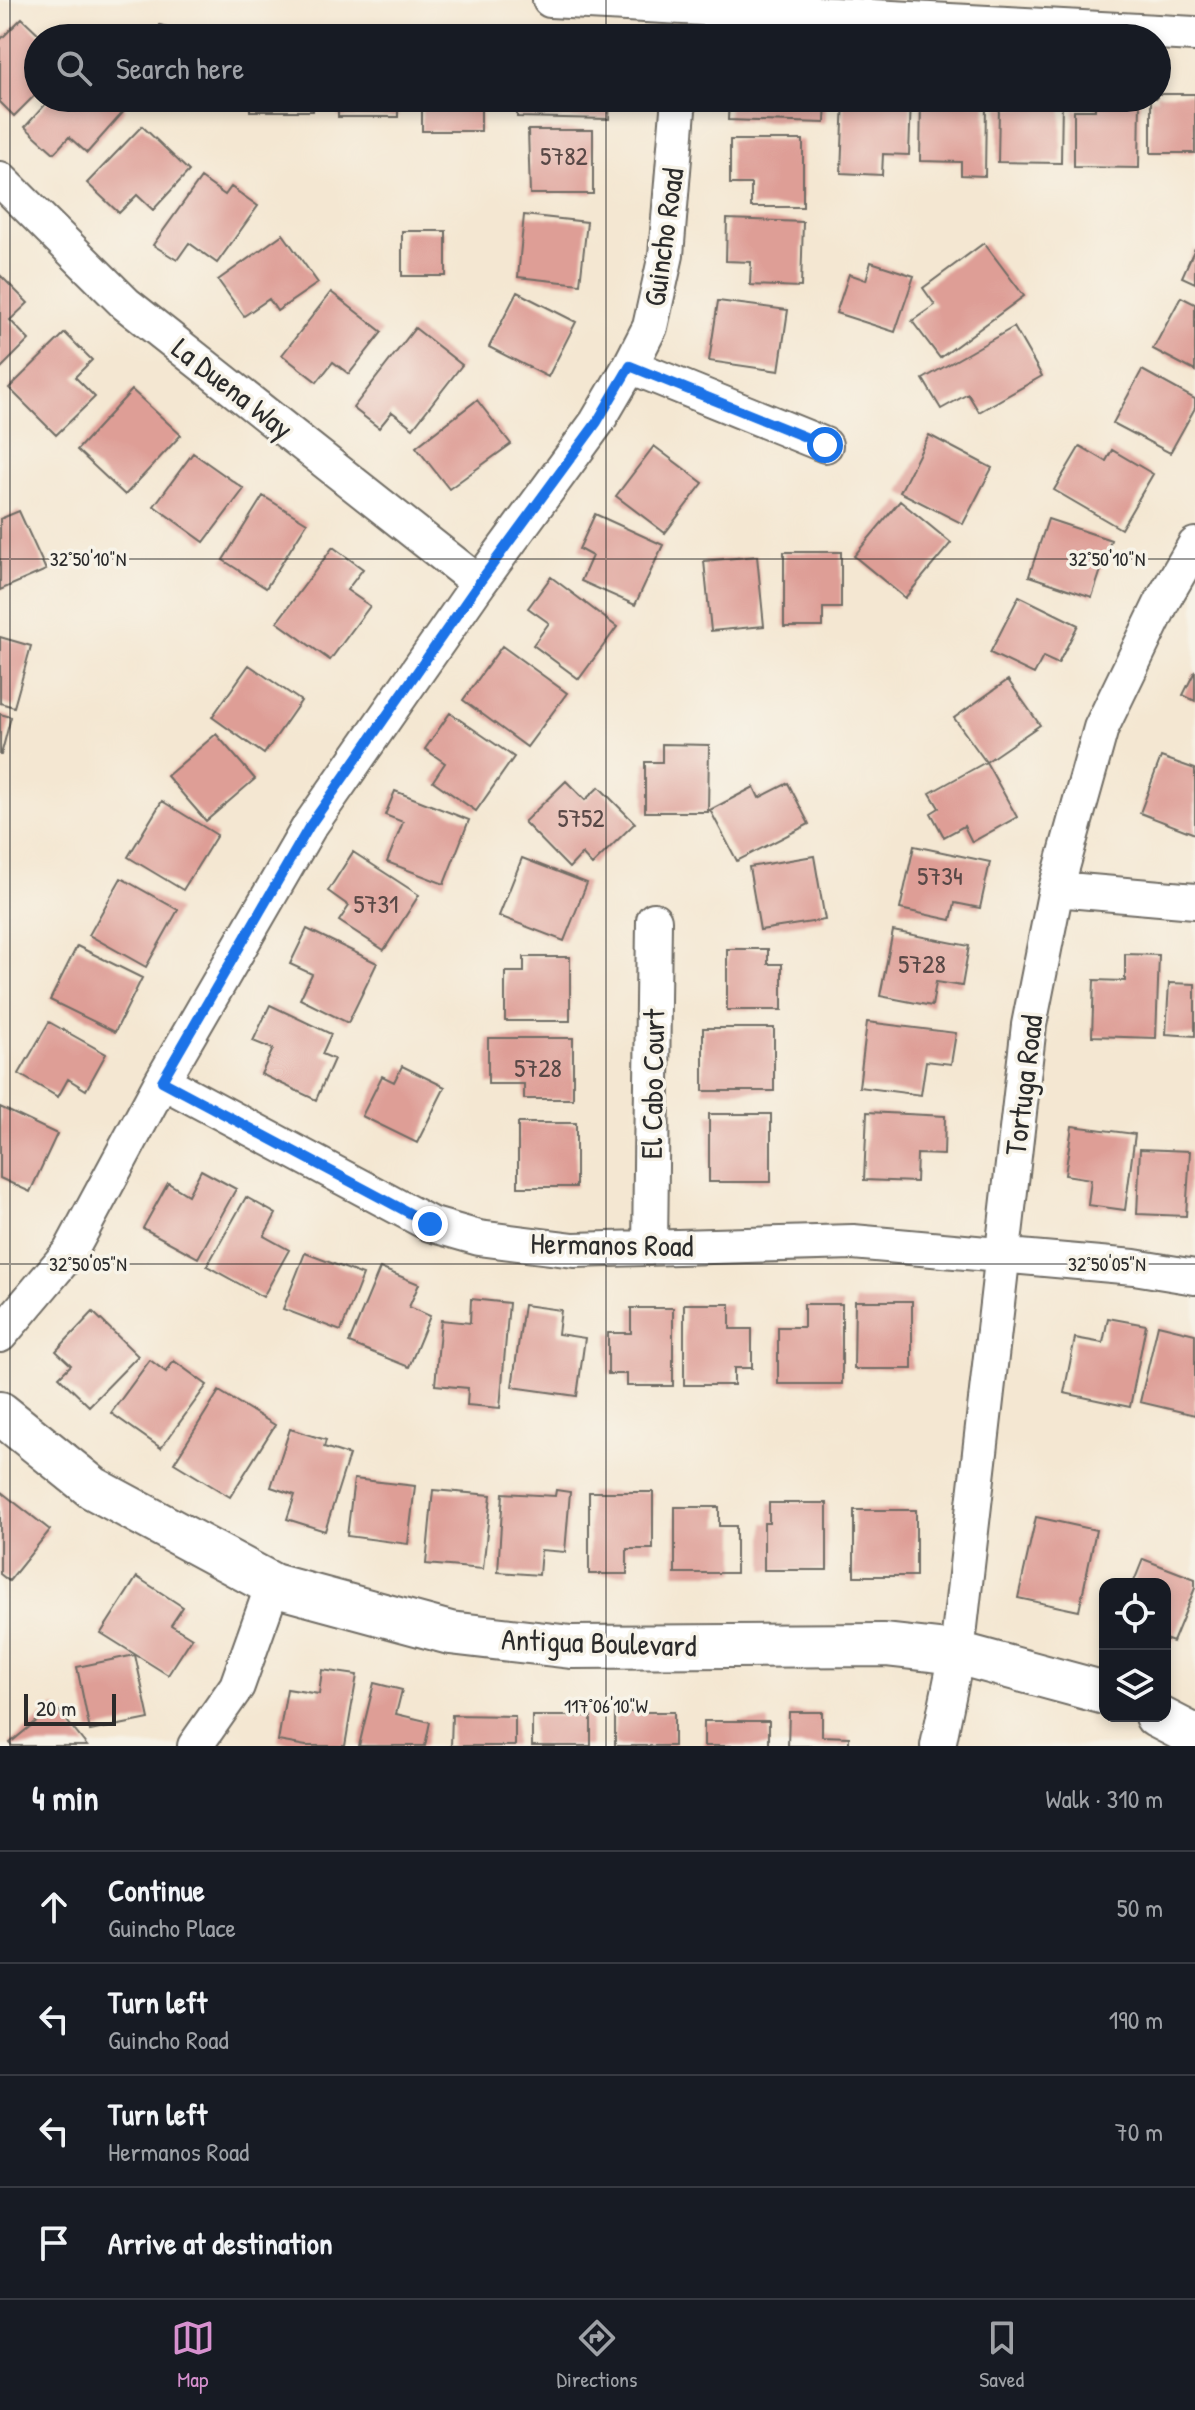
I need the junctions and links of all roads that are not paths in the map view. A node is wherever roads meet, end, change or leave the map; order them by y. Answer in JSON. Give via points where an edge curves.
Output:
{"nodes":[{"id":1,"x":550,"y":0,"type":"edge"},
{"id":2,"x":685,"y":23,"type":"edge"},
{"id":3,"x":731,"y":24,"type":"edge"},
{"id":4,"x":1171,"y":33,"type":"edge"},
{"id":5,"x":1195,"y":34,"type":"edge"},
{"id":6,"x":678,"y":112,"type":"edge"},
{"id":7,"x":0,"y":179,"type":"edge"},
{"id":8,"x":630,"y":366,"type":"junction"},
{"id":9,"x":825,"y":445,"type":"dead end"},
{"id":10,"x":1195,"y":545,"type":"edge"},
{"id":11,"x":479,"y":583,"type":"junction"},
{"id":12,"x":1056,"y":889,"type":"junction"},
{"id":13,"x":1195,"y":901,"type":"edge"},
{"id":14,"x":654,"y":920,"type":"dead end"},
{"id":15,"x":162,"y":1081,"type":"junction"},
{"id":16,"x":650,"y":1248,"type":"junction"},
{"id":17,"x":1003,"y":1254,"type":"junction"},
{"id":18,"x":1195,"y":1277,"type":"edge"},
{"id":19,"x":0,"y":1335,"type":"edge"},
{"id":20,"x":0,"y":1413,"type":"edge"},
{"id":21,"x":273,"y":1585,"type":"junction"},
{"id":22,"x":957,"y":1653,"type":"junction"},
{"id":23,"x":1099,"y":1691,"type":"edge"},
{"id":24,"x":1168,"y":1722,"type":"edge"},
{"id":25,"x":1195,"y":1736,"type":"edge"},
{"id":26,"x":195,"y":1746,"type":"edge"},
{"id":27,"x":938,"y":1746,"type":"edge"}],
"edges":[{"from":1,"to":2,"type":"street"},
{"from":2,"to":3,"type":"street"},
{"from":4,"to":5,"type":"street"},
{"from":6,"to":8,"type":"street","name":"Guincho Road","via":[[666,255],[650,327]]},
{"from":7,"to":11,"type":"street","name":"La Duena Way","via":[[126,304]]},
{"from":8,"to":9,"type":"street"},
{"from":8,"to":11,"type":"street","name":"Guincho Road","via":[[597,422]]},
{"from":10,"to":12,"type":"street","name":"Tortuga Road","via":[[1101,728]]},
{"from":11,"to":15,"type":"street","name":"Guincho Road","via":[[309,827]]},
{"from":12,"to":13,"type":"street"},
{"from":12,"to":17,"type":"street","name":"Tortuga Road","via":[[1029,1025]]},
{"from":14,"to":16,"type":"street","name":"El Cabo Court"},
{"from":15,"to":16,"type":"street","name":"Hermanos Road","via":[[430,1224],[479,1238],[574,1250]]},
{"from":15,"to":19,"type":"street","name":"Guincho Road","via":[[70,1252]]},
{"from":16,"to":17,"type":"street","name":"Hermanos Road","via":[[853,1242]]},
{"from":17,"to":18,"type":"street","name":"Hermanos Road"},
{"from":17,"to":22,"type":"street","name":"Tortuga Road"},
{"from":20,"to":21,"type":"street","name":"Antigua Boulevard","via":[[93,1488]]},
{"from":21,"to":22,"type":"street","name":"Antigua Boulevard","via":[[450,1633],[571,1647],[885,1645]]},
{"from":21,"to":26,"type":"street","via":[[237,1686]]},
{"from":22,"to":23,"type":"street","name":"Antigua Boulevard"},
{"from":22,"to":27,"type":"street","name":"Tortuga Road"},
{"from":24,"to":25,"type":"street"}]}
